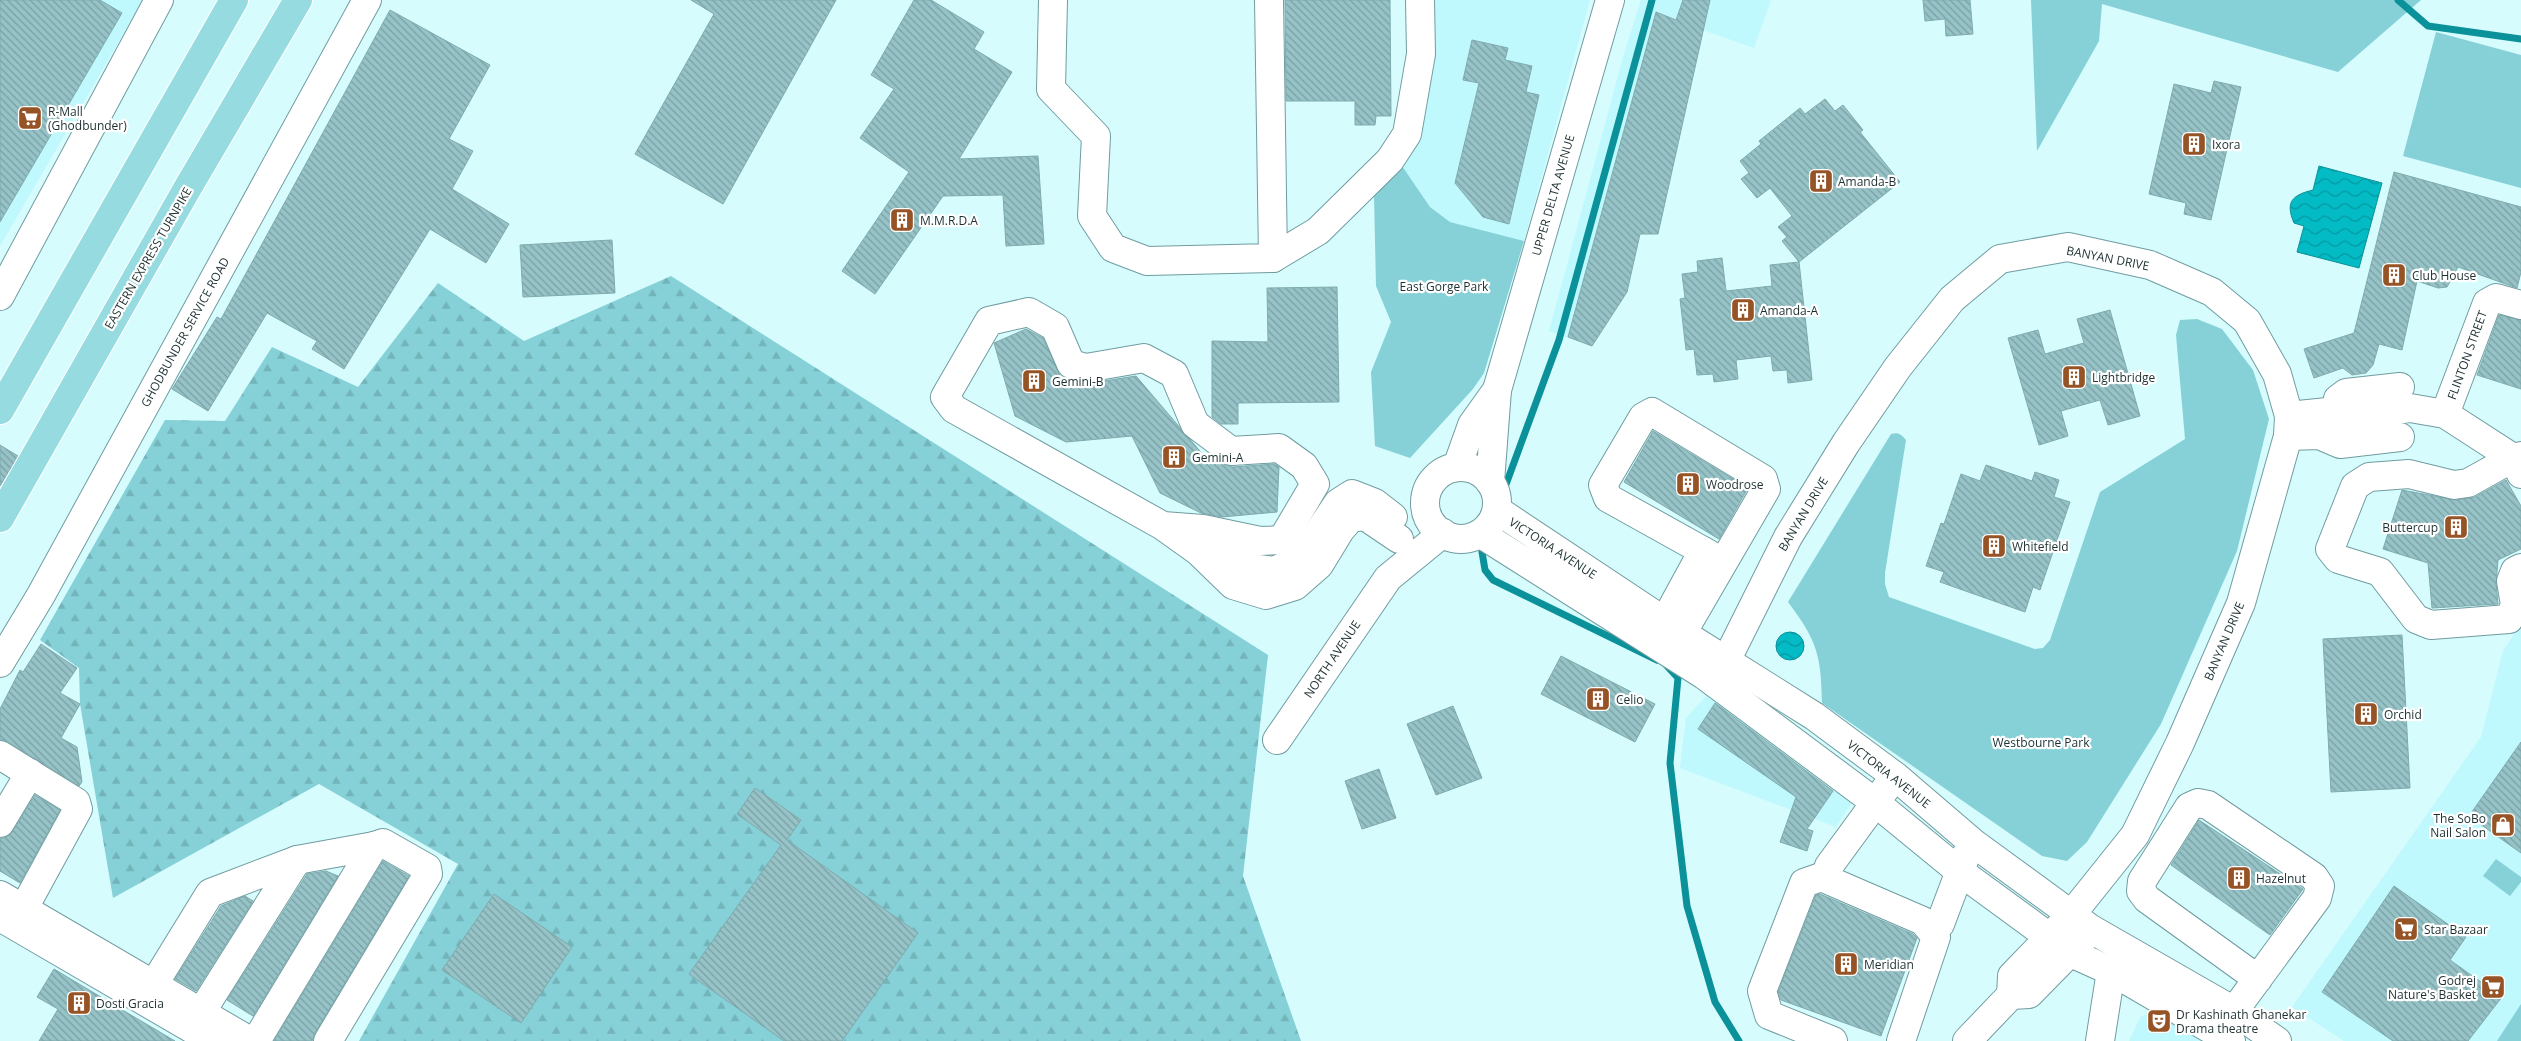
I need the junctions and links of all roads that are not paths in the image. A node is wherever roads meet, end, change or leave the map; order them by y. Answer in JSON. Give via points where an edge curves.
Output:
{"nodes":[{"id":1,"x":159,"y":0,"type":"edge"},
{"id":2,"x":234,"y":0,"type":"edge"},
{"id":3,"x":298,"y":0,"type":"edge"},
{"id":4,"x":367,"y":0,"type":"edge"},
{"id":5,"x":1054,"y":0,"type":"edge"},
{"id":6,"x":1269,"y":0,"type":"edge"},
{"id":7,"x":1420,"y":0,"type":"edge"},
{"id":8,"x":1610,"y":0,"type":"edge"},
{"id":9,"x":1273,"y":258,"type":"junction"},
{"id":10,"x":0,"y":296,"type":"edge"},
{"id":11,"x":2521,"y":305,"type":"edge"},
{"id":12,"x":2400,"y":387,"type":"dead end"},
{"id":13,"x":1497,"y":390,"type":"junction"},
{"id":14,"x":0,"y":410,"type":"edge"},
{"id":15,"x":2337,"y":410,"type":"junction"},
{"id":16,"x":2445,"y":414,"type":"junction"},
{"id":17,"x":2288,"y":426,"type":"junction"},
{"id":18,"x":2400,"y":437,"type":"dead end"},
{"id":19,"x":2340,"y":444,"type":"junction"},
{"id":20,"x":2518,"y":463,"type":"edge"},
{"id":21,"x":1457,"y":467,"type":"junction"},
{"id":22,"x":1490,"y":482,"type":"junction"},
{"id":23,"x":1426,"y":508,"type":"junction"},
{"id":24,"x":1497,"y":510,"type":"junction"},
{"id":25,"x":0,"y":518,"type":"edge"},
{"id":26,"x":1338,"y":519,"type":"junction"},
{"id":27,"x":1163,"y":526,"type":"junction"},
{"id":28,"x":1443,"y":533,"type":"junction"},
{"id":29,"x":1403,"y":534,"type":"junction"},
{"id":30,"x":1481,"y":534,"type":"junction"},
{"id":31,"x":1713,"y":556,"type":"junction"},
{"id":32,"x":2521,"y":568,"type":"edge"},
{"id":33,"x":1388,"y":578,"type":"junction"},
{"id":34,"x":1588,"y":587,"type":"junction"},
{"id":35,"x":1667,"y":638,"type":"junction"},
{"id":36,"x":0,"y":663,"type":"edge"},
{"id":37,"x":1721,"y":672,"type":"junction"},
{"id":38,"x":1814,"y":716,"type":"junction"},
{"id":39,"x":1277,"y":740,"type":"dead end"},
{"id":40,"x":1795,"y":743,"type":"junction"},
{"id":41,"x":0,"y":755,"type":"edge"},
{"id":42,"x":30,"y":773,"type":"junction"},
{"id":43,"x":1895,"y":776,"type":"junction"},
{"id":44,"x":1876,"y":803,"type":"junction"},
{"id":45,"x":0,"y":823,"type":"edge"},
{"id":46,"x":1972,"y":842,"type":"junction"},
{"id":47,"x":374,"y":846,"type":"junction"},
{"id":48,"x":297,"y":860,"type":"junction"},
{"id":49,"x":1830,"y":866,"type":"dead end"},
{"id":50,"x":1958,"y":871,"type":"junction"},
{"id":51,"x":0,"y":895,"type":"edge"},
{"id":52,"x":12,"y":912,"type":"edge"},
{"id":53,"x":2081,"y":922,"type":"junction"},
{"id":54,"x":1940,"y":924,"type":"dead end"},
{"id":55,"x":2061,"y":946,"type":"junction"},
{"id":56,"x":2111,"y":971,"type":"junction"},
{"id":57,"x":2258,"y":979,"type":"junction"},
{"id":58,"x":154,"y":984,"type":"junction"},
{"id":59,"x":202,"y":1011,"type":"junction"},
{"id":60,"x":2234,"y":1011,"type":"junction"},
{"id":61,"x":213,"y":1041,"type":"edge"},
{"id":62,"x":250,"y":1041,"type":"edge"},
{"id":63,"x":256,"y":1041,"type":"edge"},
{"id":64,"x":328,"y":1041,"type":"edge"},
{"id":65,"x":1833,"y":1041,"type":"edge"},
{"id":66,"x":1901,"y":1041,"type":"edge"},
{"id":67,"x":1967,"y":1041,"type":"edge"},
{"id":68,"x":2100,"y":1041,"type":"edge"},
{"id":69,"x":2231,"y":1041,"type":"edge"},
{"id":70,"x":2277,"y":1041,"type":"edge"}],
"edges":[{"from":1,"to":10,"type":"street"},
{"from":2,"to":14,"type":"main road"},
{"from":3,"to":25,"type":"main road","name":"EASTERN EXPRESS TURNPIKE"},
{"from":4,"to":36,"type":"street","name":"GHODBUNDER SERVICE ROAD","via":[[41,595]]},
{"from":5,"to":9,"type":"street","via":[[1051,89],[1096,136],[1092,216],[1112,248],[1147,261]]},
{"from":6,"to":9,"type":"street"},
{"from":7,"to":9,"type":"street","via":[[1421,54],[1407,134],[1390,160],[1318,231]]},
{"from":8,"to":13,"type":"street","name":"UPPER DELTA AVENUE"},
{"from":11,"to":16,"type":"street","name":"FLINTON STREET","via":[[2496,298],[2487,303]]},
{"from":12,"to":15,"type":"street","via":[[2346,393],[2338,399]]},
{"from":13,"to":21,"type":"street","name":"UPPER DELTA AVENUE","via":[[1472,425]]},
{"from":13,"to":22,"type":"street","name":"UPPER DELTA AVENUE"},
{"from":15,"to":16,"type":"street","name":"FLINTON STREET","via":[[2350,416],[2410,408]]},
{"from":15,"to":17,"type":"street","name":"FLINTON STREET"},
{"from":15,"to":19,"type":"street"},
{"from":16,"to":20,"type":"street","name":"FLINTON STREET"},
{"from":17,"to":19,"type":"street"},
{"from":17,"to":37,"type":"street","name":"BANYAN DRIVE","via":[[2277,374],[2246,321],[2212,292],[2150,265],[2068,247],[2000,258],[1952,299],[1898,367],[1846,443],[1788,537]]},
{"from":17,"to":53,"type":"street","name":"BANYAN DRIVE","via":[[2241,603],[2180,744],[2135,835]]},
{"from":18,"to":19,"type":"street"},
{"from":20,"to":32,"type":"street","name":"FLINTON STREET","via":[[2468,484],[2454,485],[2408,474],[2369,477],[2355,486],[2330,549],[2338,558],[2380,572],[2416,619],[2430,624],[2508,619],[2515,606],[2510,581],[2514,571]]},
{"from":21,"to":22,"type":"street","via":[[1476,470]]},
{"from":21,"to":23,"type":"street","via":[[1433,481],[1426,498]]},
{"from":22,"to":24,"type":"street","via":[[1495,491]]},
{"from":23,"to":28,"type":"street","via":[[1433,525]]},
{"from":23,"to":29,"type":"street"},
{"from":24,"to":30,"type":"street"},
{"from":24,"to":34,"type":"street","name":"VICTORIA AVENUE"},
{"from":26,"to":27,"type":"street","via":[[1302,557],[1275,571],[1198,551]]},
{"from":26,"to":29,"type":"street","via":[[1365,516]]},
{"from":26,"to":29,"type":"street","via":[[1338,503],[1344,489],[1375,503]]},
{"from":27,"to":27,"type":"street","via":[[1203,529],[1260,541],[1282,540],[1315,484],[1304,466],[1279,448],[1231,451],[1195,424],[1174,374],[1144,358],[1086,368],[1071,364],[1055,327],[1029,312],[989,321],[945,397],[954,409]]},
{"from":28,"to":30,"type":"street","via":[[1459,539]]},
{"from":28,"to":33,"type":"street"},
{"from":29,"to":33,"type":"street","via":[[1392,547]]},
{"from":30,"to":34,"type":"street","name":"VICTORIA AVENUE"},
{"from":31,"to":31,"type":"street","via":[[1608,498],[1604,485],[1643,417],[1652,412],[1763,479],[1766,489]]},
{"from":31,"to":35,"type":"street"},
{"from":33,"to":39,"type":"street","name":"NORTH AVENUE"},
{"from":34,"to":35,"type":"street","name":"VICTORIA AVENUE"},
{"from":35,"to":37,"type":"street","name":"VICTORIA AVENUE"},
{"from":37,"to":38,"type":"street","name":"VICTORIA AVENUE"},
{"from":37,"to":40,"type":"street","name":"VICTORIA AVENUE"},
{"from":38,"to":40,"type":"street"},
{"from":38,"to":43,"type":"street","name":"VICTORIA AVENUE"},
{"from":40,"to":44,"type":"street","name":"VICTORIA AVENUE"},
{"from":41,"to":42,"type":"street"},
{"from":42,"to":45,"type":"street"},
{"from":42,"to":52,"type":"street","via":[[76,802],[78,809]]},
{"from":43,"to":44,"type":"street"},
{"from":43,"to":46,"type":"street","name":"VICTORIA AVENUE"},
{"from":44,"to":49,"type":"street"},
{"from":44,"to":50,"type":"street","name":"VICTORIA AVENUE"},
{"from":46,"to":50,"type":"street"},
{"from":46,"to":53,"type":"street","name":"VICTORIA AVENUE"},
{"from":47,"to":48,"type":"street"},
{"from":47,"to":63,"type":"street"},
{"from":47,"to":64,"type":"street","via":[[383,843],[427,868],[428,874]]},
{"from":48,"to":58,"type":"street","via":[[210,893]]},
{"from":48,"to":59,"type":"street"},
{"from":50,"to":54,"type":"street"},
{"from":50,"to":55,"type":"street","name":"VICTORIA AVENUE"},
{"from":51,"to":52,"type":"street"},
{"from":52,"to":58,"type":"street"},
{"from":52,"to":61,"type":"street"},
{"from":53,"to":55,"type":"street","name":"BANYAN DRIVE"},
{"from":53,"to":60,"type":"street","name":"VICTORIA AVENUE"},
{"from":55,"to":56,"type":"street","name":"VICTORIA AVENUE"},
{"from":55,"to":67,"type":"street","name":"BANYAN DRIVE","via":[[2012,976],[2012,994]]},
{"from":56,"to":68,"type":"street"},
{"from":56,"to":69,"type":"street","name":"VICTORIA AVENUE"},
{"from":57,"to":57,"type":"street","via":[[2317,898],[2320,886],[2314,877],[2208,805],[2198,803],[2189,807],[2142,881],[2141,891]]},
{"from":57,"to":60,"type":"street"},
{"from":58,"to":59,"type":"street"},
{"from":59,"to":62,"type":"street"},
{"from":60,"to":70,"type":"street","name":"VICTORIA AVENUE"},
{"from":65,"to":66,"type":"street","via":[[1769,1015],[1762,991],[1804,883],[1821,877],[1922,921],[1936,937]]}]}
